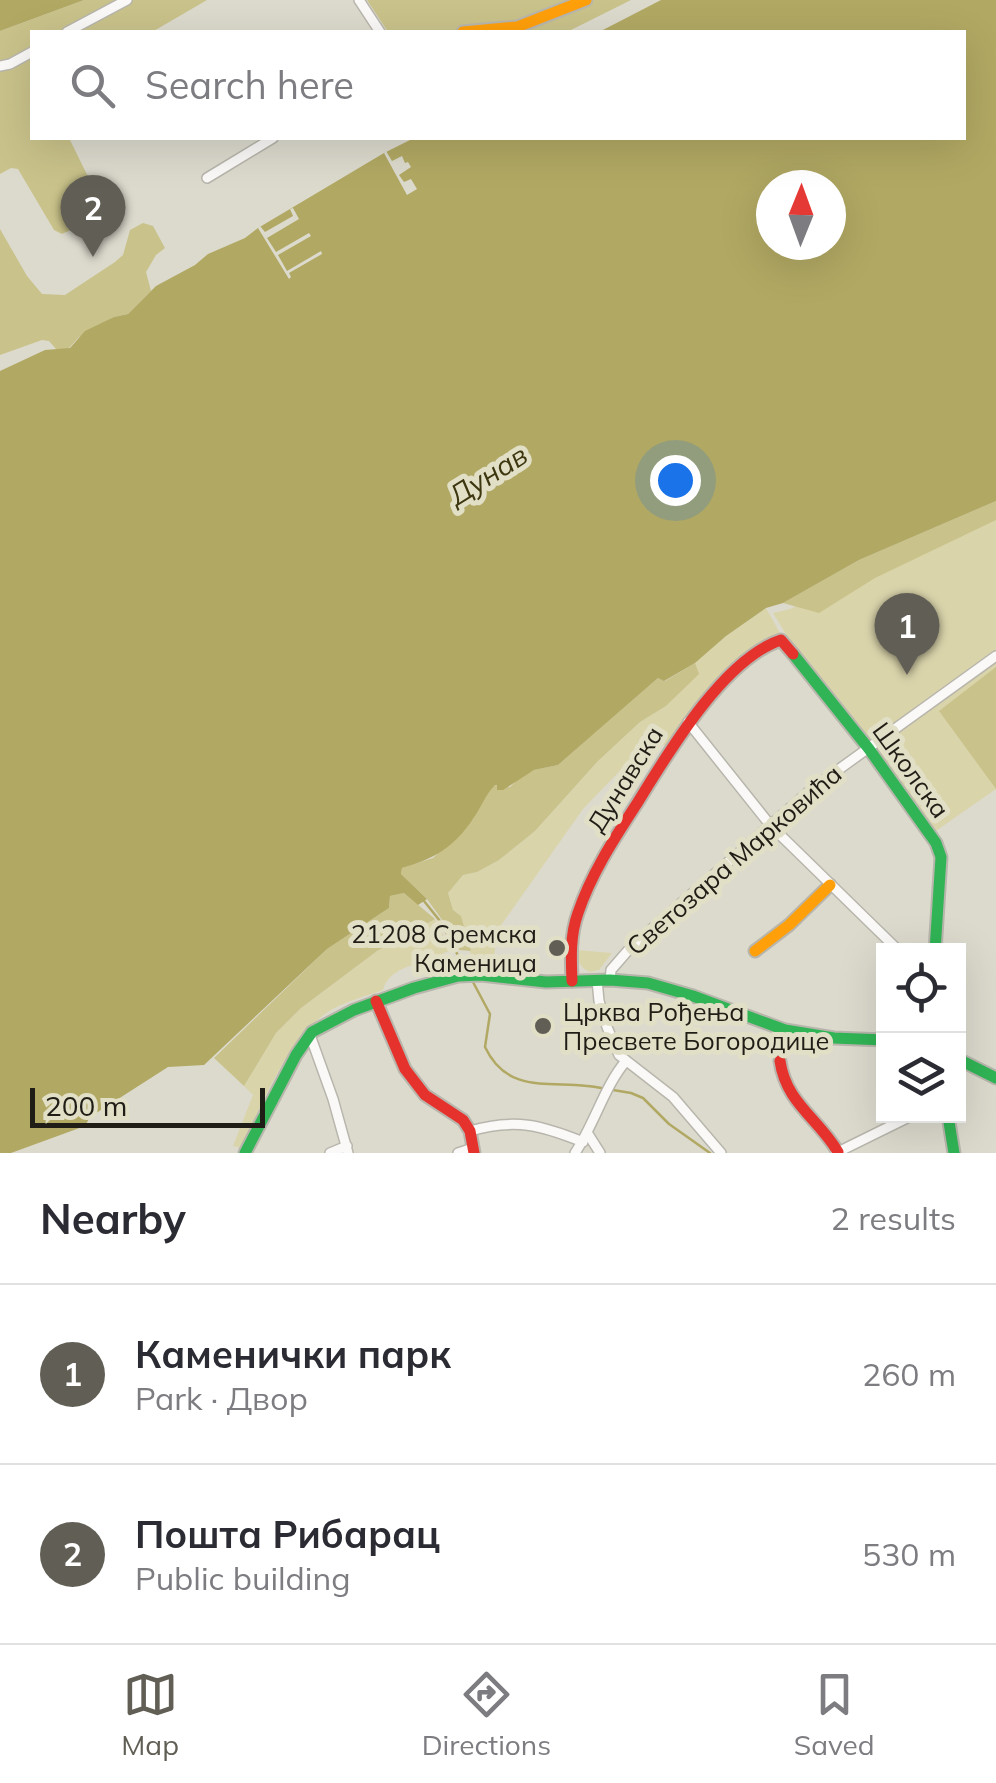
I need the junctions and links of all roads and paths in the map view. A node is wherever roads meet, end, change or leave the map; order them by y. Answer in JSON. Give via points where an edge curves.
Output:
{"nodes":[{"id":1,"x":127,"y":0,"type":"edge"},
{"id":2,"x":359,"y":0,"type":"edge"},
{"id":3,"x":586,"y":0,"type":"edge"},
{"id":4,"x":70,"y":30,"type":"edge"},
{"id":5,"x":379,"y":30,"type":"edge"},
{"id":6,"x":485,"y":30,"type":"edge"},
{"id":7,"x":30,"y":53,"type":"edge"},
{"id":8,"x":0,"y":66,"type":"edge"},
{"id":9,"x":270,"y":140,"type":"edge"},
{"id":10,"x":207,"y":178,"type":"dead end"},
{"id":11,"x":781,"y":640,"type":"joint"},
{"id":12,"x":996,"y":656,"type":"edge"},
{"id":13,"x":688,"y":722,"type":"junction"},
{"id":14,"x":869,"y":748,"type":"junction"},
{"id":15,"x":771,"y":826,"type":"junction"},
{"id":16,"x":830,"y":885,"type":"junction"},
{"id":17,"x":891,"y":943,"type":"edge"},
{"id":18,"x":935,"y":943,"type":"edge"},
{"id":19,"x":756,"y":951,"type":"dead end"},
{"id":20,"x":603,"y":980,"type":"junction"},
{"id":21,"x":572,"y":981,"type":"junction"},
{"id":22,"x":376,"y":1001,"type":"junction"},
{"id":23,"x":310,"y":1035,"type":"junction"},
{"id":24,"x":876,"y":1040,"type":"edge"},
{"id":25,"x":780,"y":1061,"type":"dead end"},
{"id":26,"x":626,"y":1062,"type":"junction"},
{"id":27,"x":966,"y":1064,"type":"edge"},
{"id":28,"x":996,"y":1078,"type":"edge"},
{"id":29,"x":897,"y":1123,"type":"edge"},
{"id":30,"x":949,"y":1123,"type":"edge"},
{"id":31,"x":470,"y":1131,"type":"junction"},
{"id":32,"x":585,"y":1138,"type":"junction"},
{"id":33,"x":347,"y":1150,"type":"edge"},
{"id":34,"x":473,"y":1150,"type":"edge"},
{"id":35,"x":245,"y":1153,"type":"edge"},
{"id":36,"x":330,"y":1153,"type":"edge"},
{"id":37,"x":458,"y":1153,"type":"edge"},
{"id":38,"x":575,"y":1153,"type":"edge"},
{"id":39,"x":600,"y":1153,"type":"edge"},
{"id":40,"x":721,"y":1153,"type":"edge"},
{"id":41,"x":837,"y":1153,"type":"edge"},
{"id":42,"x":954,"y":1153,"type":"edge"}],
"edges":[{"from":1,"to":4,"type":"street"},
{"from":2,"to":5,"type":"street"},
{"from":3,"to":6,"type":"street","via":[[517,27]]},
{"from":7,"to":8,"type":"street"},
{"from":9,"to":10,"type":"street"},
{"from":11,"to":13,"type":"street","name":"Дунавска","via":[[760,648]]},
{"from":11,"to":14,"type":"street","name":"Школска"},
{"from":12,"to":14,"type":"street","name":"Светозара Марковића"},
{"from":13,"to":15,"type":"street"},
{"from":13,"to":21,"type":"street","name":"Дунавска","via":[[588,888],[572,933]]},
{"from":14,"to":15,"type":"street","name":"Светозара Марковића"},
{"from":14,"to":18,"type":"street","name":"Школска","via":[[941,857]]},
{"from":15,"to":16,"type":"street"},
{"from":15,"to":20,"type":"street","name":"Светозара Марковића","via":[[630,947]]},
{"from":16,"to":17,"type":"street"},
{"from":16,"to":19,"type":"street"},
{"from":20,"to":21,"type":"street"},
{"from":20,"to":24,"type":"street","via":[[679,991],[785,1030]]},
{"from":20,"to":26,"type":"street","via":[[599,1000]]},
{"from":21,"to":22,"type":"street","via":[[467,975]]},
{"from":22,"to":23,"type":"street"},
{"from":22,"to":31,"type":"street","via":[[412,1079]]},
{"from":23,"to":33,"type":"street"},
{"from":23,"to":35,"type":"street"},
{"from":25,"to":41,"type":"street","via":[[784,1087]]},
{"from":26,"to":32,"type":"street"},
{"from":26,"to":40,"type":"street","via":[[672,1098]]},
{"from":27,"to":28,"type":"street"},
{"from":29,"to":41,"type":"street"},
{"from":30,"to":42,"type":"street"},
{"from":31,"to":32,"type":"street","via":[[527,1123]]},
{"from":31,"to":34,"type":"street"},
{"from":32,"to":38,"type":"street"},
{"from":32,"to":39,"type":"street"},
{"from":33,"to":36,"type":"street"},
{"from":34,"to":37,"type":"street"}]}
